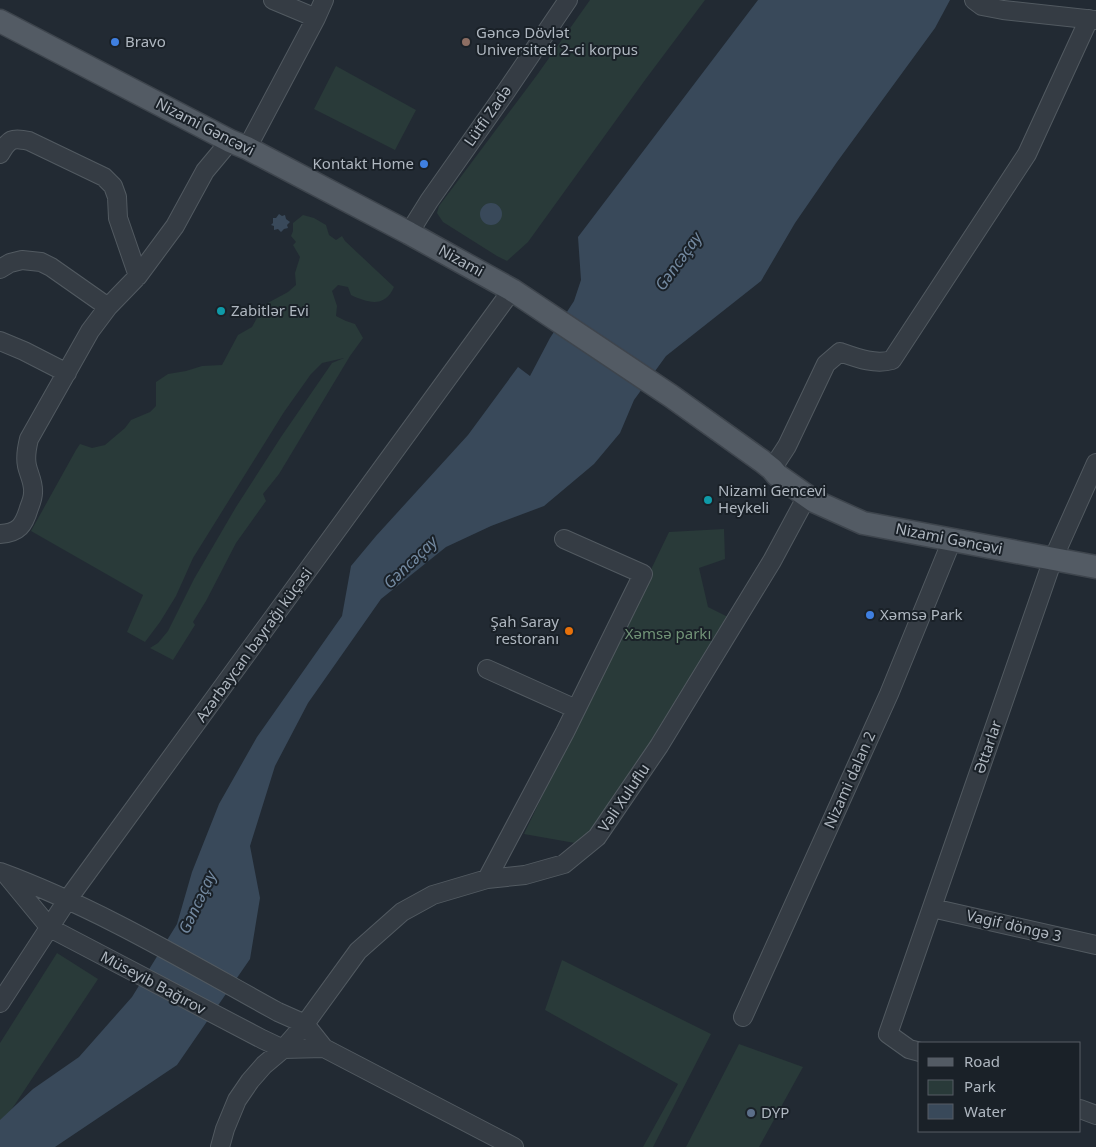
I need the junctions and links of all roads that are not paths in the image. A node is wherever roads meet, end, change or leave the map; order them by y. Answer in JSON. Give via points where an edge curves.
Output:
{"nodes":[{"id":1,"x":273,"y":0,"type":"edge"},
{"id":2,"x":324,"y":0,"type":"edge"},
{"id":3,"x":568,"y":0,"type":"edge"},
{"id":4,"x":974,"y":0,"type":"edge"},
{"id":5,"x":316,"y":18,"type":"junction"},
{"id":6,"x":1092,"y":20,"type":"edge"},
{"id":7,"x":0,"y":21,"type":"edge"},
{"id":8,"x":239,"y":144,"type":"junction"},
{"id":9,"x":0,"y":154,"type":"edge"},
{"id":10,"x":409,"y":233,"type":"junction"},
{"id":11,"x":0,"y":269,"type":"edge"},
{"id":12,"x":138,"y":276,"type":"junction"},
{"id":13,"x":512,"y":290,"type":"junction"},
{"id":14,"x":108,"y":307,"type":"junction"},
{"id":15,"x":0,"y":341,"type":"edge"},
{"id":16,"x":66,"y":373,"type":"junction"},
{"id":17,"x":1096,"y":463,"type":"edge"},
{"id":18,"x":767,"y":465,"type":"junction"},
{"id":19,"x":806,"y":496,"type":"junction"},
{"id":20,"x":0,"y":534,"type":"edge"},
{"id":21,"x":564,"y":539,"type":"dead end"},
{"id":22,"x":952,"y":540,"type":"junction"},
{"id":23,"x":1053,"y":559,"type":"junction"},
{"id":24,"x":1096,"y":567,"type":"edge"},
{"id":25,"x":488,"y":669,"type":"dead end"},
{"id":26,"x":576,"y":709,"type":"junction"},
{"id":27,"x":3,"y":873,"type":"edge"},
{"id":28,"x":487,"y":879,"type":"junction"},
{"id":29,"x":68,"y":899,"type":"junction"},
{"id":30,"x":932,"y":908,"type":"junction"},
{"id":31,"x":50,"y":928,"type":"junction"},
{"id":32,"x":1096,"y":945,"type":"edge"},
{"id":33,"x":0,"y":1003,"type":"edge"},
{"id":34,"x":743,"y":1017,"type":"dead end"},
{"id":35,"x":305,"y":1024,"type":"junction"},
{"id":36,"x":324,"y":1048,"type":"junction"},
{"id":37,"x":283,"y":1049,"type":"junction"},
{"id":38,"x":918,"y":1051,"type":"edge"},
{"id":39,"x":1081,"y":1109,"type":"edge"},
{"id":40,"x":1096,"y":1115,"type":"edge"},
{"id":41,"x":484,"y":1139,"type":"edge"},
{"id":42,"x":220,"y":1147,"type":"edge"},
{"id":43,"x":514,"y":1147,"type":"edge"}],
"edges":[{"from":1,"to":5,"type":"street"},
{"from":2,"to":5,"type":"street"},
{"from":3,"to":10,"type":"street","name":"Lütfi Zadə"},
{"from":4,"to":6,"type":"street","via":[[982,6],[1004,10]]},
{"from":5,"to":8,"type":"street"},
{"from":6,"to":18,"type":"street","via":[[1027,154],[892,360],[862,360],[840,352],[826,364],[787,446]]},
{"from":7,"to":8,"type":"main road","name":"Nizami Gəncəvi"},
{"from":8,"to":10,"type":"main road","name":"Nizami Gəncəvi"},
{"from":8,"to":12,"type":"street","via":[[205,171],[175,226]]},
{"from":9,"to":12,"type":"street","via":[[7,143],[18,138],[104,177],[113,186],[117,197],[118,218]]},
{"from":10,"to":13,"type":"main road","name":"Nizami"},
{"from":11,"to":14,"type":"street","via":[[22,260],[40,262]]},
{"from":12,"to":14,"type":"street"},
{"from":13,"to":18,"type":"main road","name":"Nizami","via":[[671,396]]},
{"from":13,"to":29,"type":"street","name":"Azərbaycan bayrağı küçəsi"},
{"from":14,"to":16,"type":"street"},
{"from":15,"to":16,"type":"street"},
{"from":16,"to":20,"type":"street","via":[[26,449],[33,494],[27,516],[17,530]]},
{"from":17,"to":23,"type":"street","name":"Əttarlar"},
{"from":18,"to":19,"type":"main road","name":"Nizami Gəncəvi"},
{"from":19,"to":22,"type":"main road","name":"Nizami Gəncəvi","via":[[863,523]]},
{"from":19,"to":28,"type":"street","name":"Vəli Xuluflu","via":[[772,561],[659,746],[597,837],[564,864],[525,875]]},
{"from":21,"to":26,"type":"street","via":[[643,574]]},
{"from":22,"to":23,"type":"main road","name":"Nizami Gəncəvi"},
{"from":22,"to":34,"type":"street","name":"Nizami dalan 2","via":[[889,694]]},
{"from":23,"to":24,"type":"main road","name":"Nizami Gəncəvi"},
{"from":23,"to":30,"type":"street","name":"Əttarlar"},
{"from":25,"to":26,"type":"street"},
{"from":26,"to":28,"type":"street"},
{"from":27,"to":29,"type":"street","name":"Müseyib Bağırov"},
{"from":27,"to":31,"type":"street","name":"Müseyib Bağırov"},
{"from":28,"to":35,"type":"street","name":"Vəli Xuluflu","via":[[433,895],[402,912],[358,952]]},
{"from":29,"to":31,"type":"street","name":"Azərbaycan bayrağı küçəsi"},
{"from":29,"to":35,"type":"street","name":"Müseyib Bağırov"},
{"from":30,"to":32,"type":"street","name":"Vagif döngə 3"},
{"from":30,"to":38,"type":"street","name":"Əttarlar","via":[[888,1034]]},
{"from":31,"to":33,"type":"street","name":"Azərbaycan bayrağı küçəsi"},
{"from":31,"to":37,"type":"street","name":"Müseyib Bağırov"},
{"from":35,"to":36,"type":"street","name":"Müseyib Bağırov"},
{"from":35,"to":37,"type":"street","name":"Vəli Xuluflu"},
{"from":36,"to":37,"type":"street","name":"Müseyib Bağırov"},
{"from":36,"to":41,"type":"street","name":"Müseyib Bağırov"},
{"from":37,"to":42,"type":"street","name":"Vəli Xuluflu","via":[[264,1065],[237,1100]]},
{"from":39,"to":40,"type":"street"},
{"from":41,"to":43,"type":"street","name":"Müseyib Bağırov"}]}
